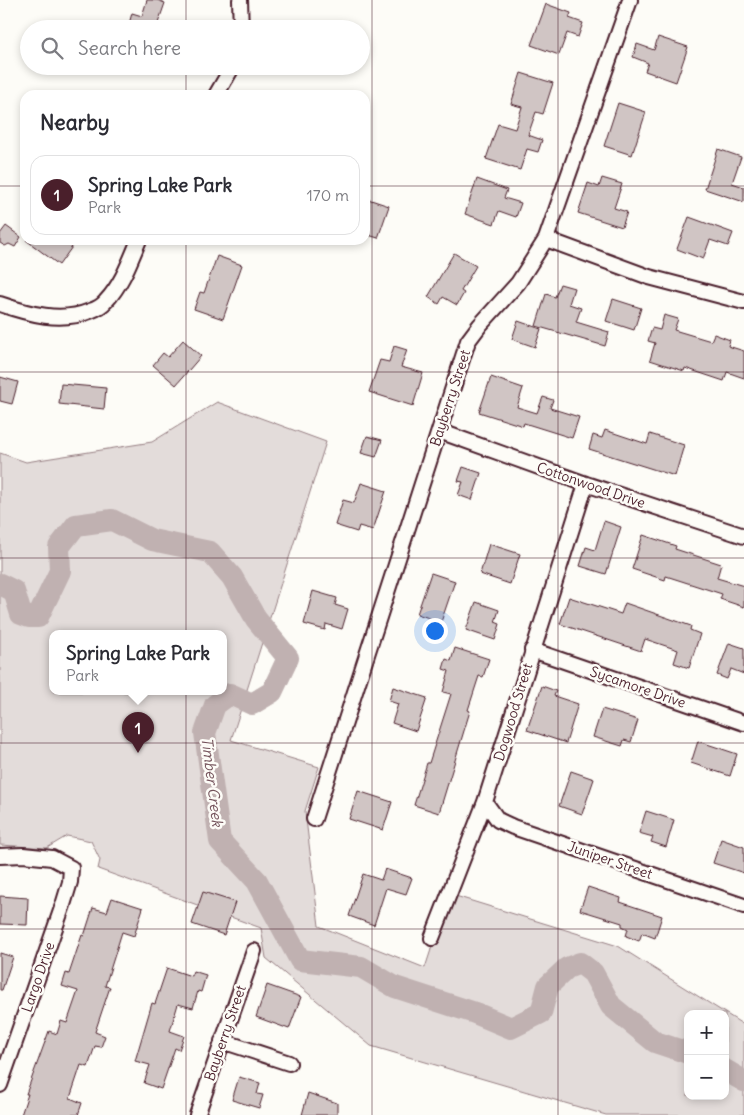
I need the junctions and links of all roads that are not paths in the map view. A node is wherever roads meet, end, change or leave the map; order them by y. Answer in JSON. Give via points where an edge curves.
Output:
{"nodes":[{"id":1,"x":240,"y":0,"type":"edge"},
{"id":2,"x":630,"y":0,"type":"edge"},
{"id":3,"x":241,"y":20,"type":"edge"},
{"id":4,"x":227,"y":75,"type":"edge"},
{"id":5,"x":219,"y":90,"type":"edge"},
{"id":6,"x":546,"y":239,"type":"junction"},
{"id":7,"x":137,"y":245,"type":"edge"},
{"id":8,"x":744,"y":302,"type":"edge"},
{"id":9,"x":0,"y":304,"type":"edge"},
{"id":10,"x":439,"y":431,"type":"junction"},
{"id":11,"x":586,"y":484,"type":"junction"},
{"id":12,"x":744,"y":536,"type":"edge"},
{"id":13,"x":532,"y":650,"type":"junction"},
{"id":14,"x":744,"y":723,"type":"edge"},
{"id":15,"x":485,"y":802,"type":"junction"},
{"id":16,"x":314,"y":819,"type":"dead end"},
{"id":17,"x":0,"y":856,"type":"edge"},
{"id":18,"x":744,"y":906,"type":"edge"},
{"id":19,"x":432,"y":938,"type":"dead end"},
{"id":20,"x":254,"y":951,"type":"dead end"},
{"id":21,"x":222,"y":1041,"type":"junction"},
{"id":22,"x":289,"y":1063,"type":"dead end"},
{"id":23,"x":0,"y":1084,"type":"edge"},
{"id":24,"x":197,"y":1115,"type":"edge"}],
"edges":[{"from":1,"to":3,"type":"street"},
{"from":2,"to":6,"type":"street","name":"Bayberry Street"},
{"from":4,"to":5,"type":"street"},
{"from":6,"to":8,"type":"street","via":[[649,277]]},
{"from":6,"to":10,"type":"street","name":"Bayberry Street","via":[[518,283],[468,341]]},
{"from":7,"to":9,"type":"street","via":[[123,278],[98,308],[64,318],[26,313]]},
{"from":10,"to":11,"type":"street","name":"Cottonwood Drive"},
{"from":10,"to":16,"type":"street","name":"Bayberry Street"},
{"from":11,"to":12,"type":"street","name":"Cottonwood Drive"},
{"from":11,"to":13,"type":"street","name":"Dogwood Street"},
{"from":13,"to":14,"type":"street","name":"Sycamore Drive"},
{"from":13,"to":15,"type":"street","name":"Dogwood Street"},
{"from":15,"to":18,"type":"street","name":"Juniper Street","via":[[498,820],[513,827]]},
{"from":15,"to":19,"type":"street","name":"Dogwood Street"},
{"from":17,"to":23,"type":"street","name":"Largo Drive","via":[[52,858],[72,868],[63,905]]},
{"from":20,"to":21,"type":"street","name":"Bayberry Street"},
{"from":21,"to":22,"type":"street"},
{"from":21,"to":24,"type":"street","name":"Bayberry Street"}]}
